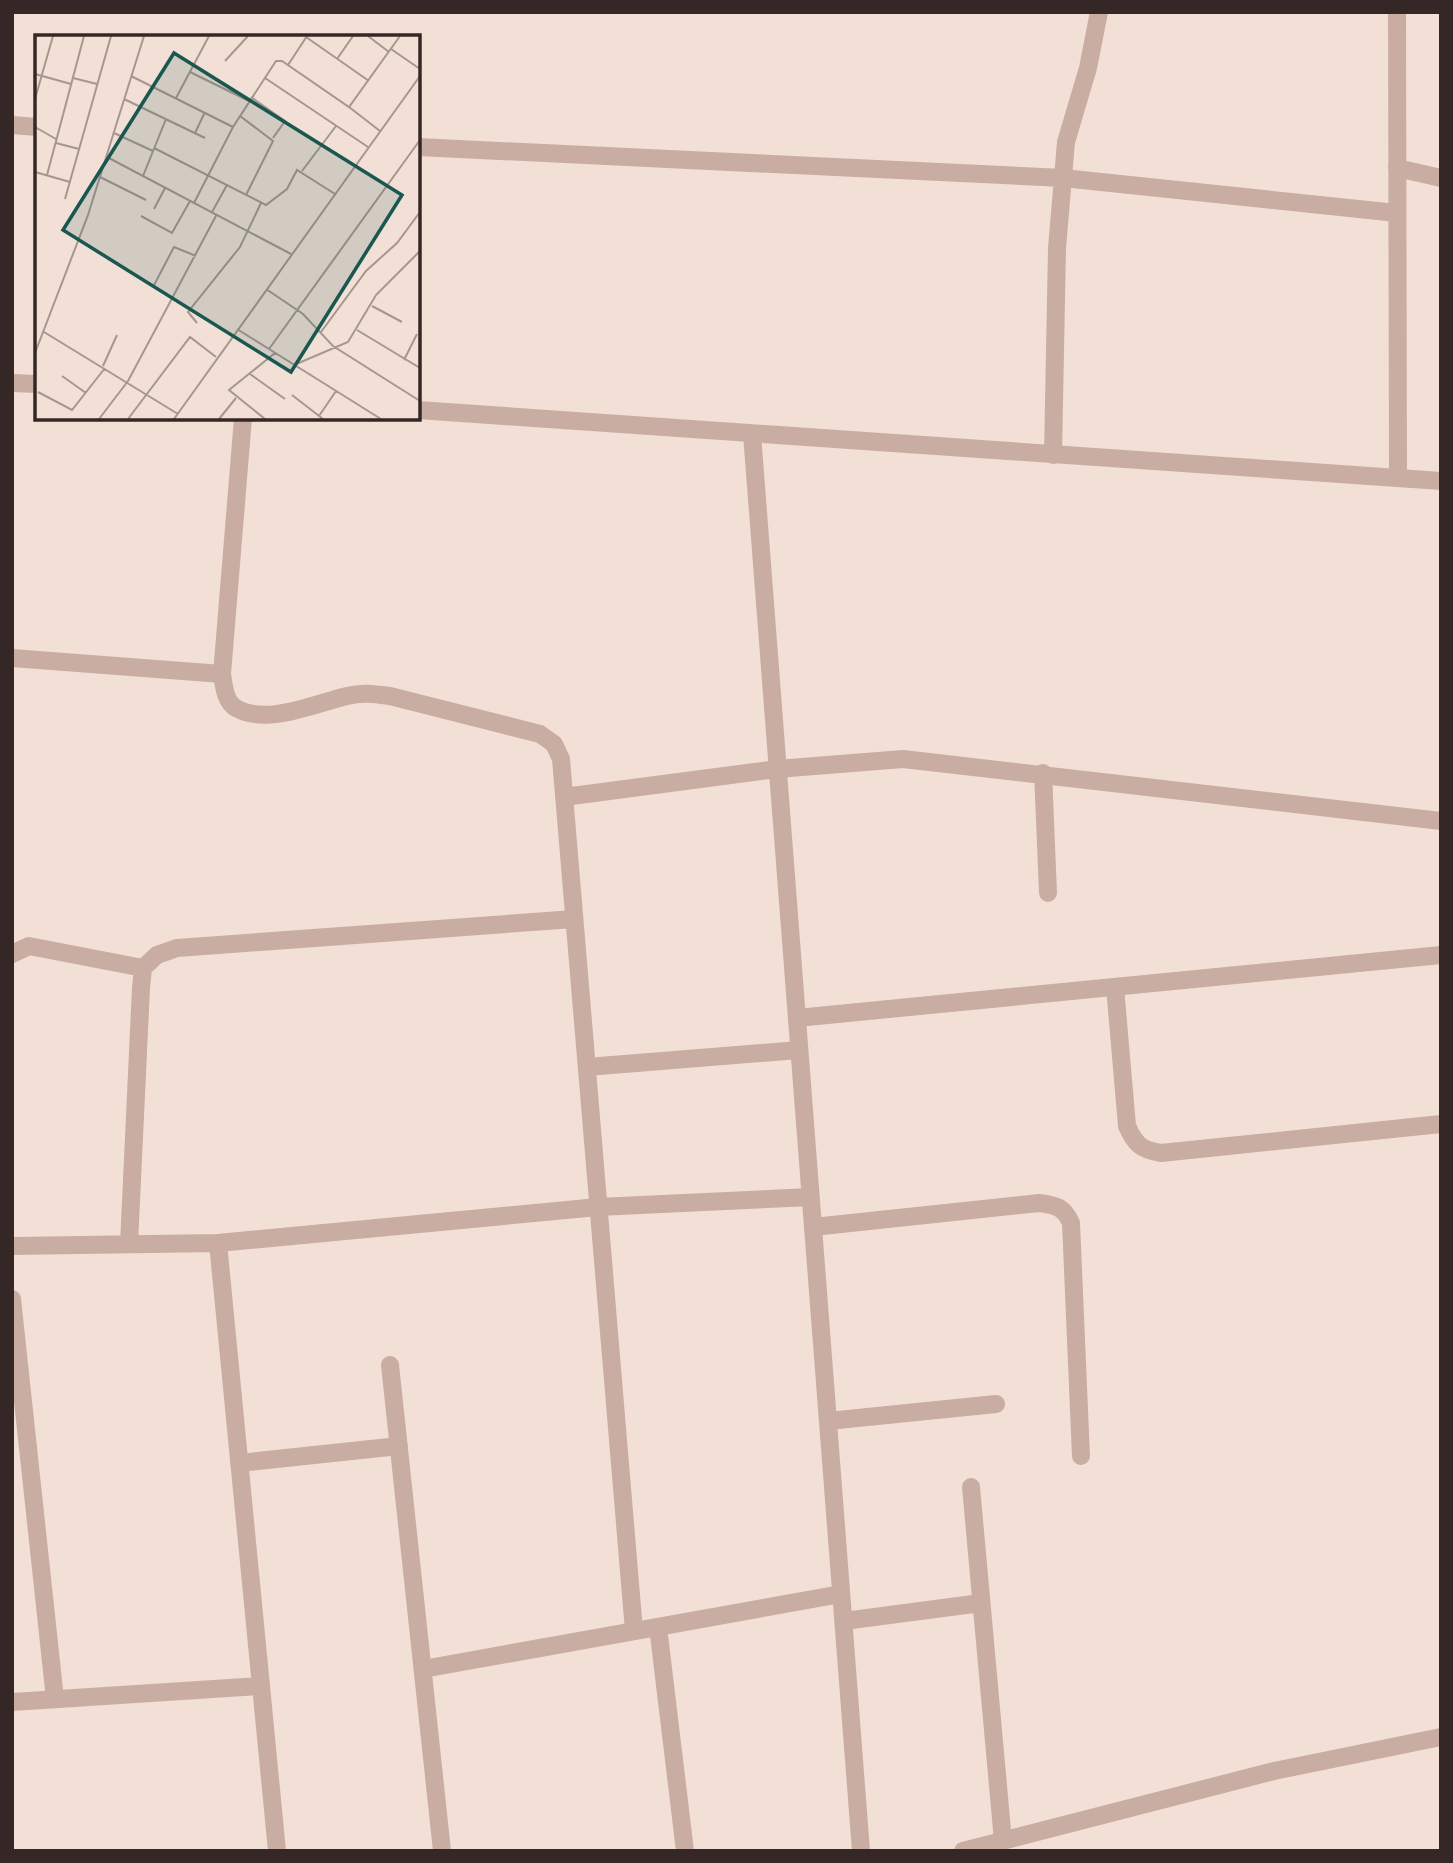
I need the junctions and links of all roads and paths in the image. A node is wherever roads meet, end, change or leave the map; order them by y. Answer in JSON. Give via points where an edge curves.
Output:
{"nodes":[{"id":1,"x":1099,"y":12,"type":"edge"},
{"id":2,"x":1397,"y":12,"type":"edge"},
{"id":3,"x":12,"y":125,"type":"edge"},
{"id":4,"x":35,"y":127,"type":"edge"},
{"id":5,"x":420,"y":146,"type":"edge"},
{"id":6,"x":1397,"y":168,"type":"junction"},
{"id":7,"x":1063,"y":178,"type":"junction"},
{"id":8,"x":1441,"y":178,"type":"edge"},
{"id":9,"x":1397,"y":213,"type":"junction"},
{"id":10,"x":12,"y":383,"type":"edge"},
{"id":11,"x":35,"y":384,"type":"edge"},
{"id":12,"x":420,"y":410,"type":"edge"},
{"id":13,"x":243,"y":420,"type":"edge"},
{"id":14,"x":752,"y":434,"type":"junction"},
{"id":15,"x":1053,"y":455,"type":"junction"},
{"id":16,"x":1398,"y":478,"type":"junction"},
{"id":17,"x":1441,"y":481,"type":"edge"},
{"id":18,"x":12,"y":658,"type":"edge"},
{"id":19,"x":222,"y":674,"type":"junction"},
{"id":20,"x":777,"y":769,"type":"junction"},
{"id":21,"x":1043,"y":773,"type":"junction"},
{"id":22,"x":564,"y":797,"type":"junction"},
{"id":23,"x":1441,"y":821,"type":"edge"},
{"id":24,"x":1048,"y":893,"type":"dead end"},
{"id":25,"x":574,"y":919,"type":"junction"},
{"id":26,"x":12,"y":954,"type":"edge"},
{"id":27,"x":1441,"y":955,"type":"edge"},
{"id":28,"x":143,"y":968,"type":"junction"},
{"id":29,"x":1115,"y":987,"type":"junction"},
{"id":30,"x":797,"y":1018,"type":"junction"},
{"id":31,"x":799,"y":1050,"type":"junction"},
{"id":32,"x":587,"y":1067,"type":"junction"},
{"id":33,"x":1441,"y":1124,"type":"edge"},
{"id":34,"x":811,"y":1197,"type":"junction"},
{"id":35,"x":598,"y":1207,"type":"junction"},
{"id":36,"x":813,"y":1227,"type":"junction"},
{"id":37,"x":129,"y":1244,"type":"junction"},
{"id":38,"x":218,"y":1244,"type":"junction"},
{"id":39,"x":12,"y":1245,"type":"edge"},
{"id":40,"x":12,"y":1299,"type":"edge"},
{"id":41,"x":390,"y":1365,"type":"dead end"},
{"id":42,"x":996,"y":1404,"type":"dead end"},
{"id":43,"x":828,"y":1422,"type":"junction"},
{"id":44,"x":399,"y":1446,"type":"junction"},
{"id":45,"x":1081,"y":1456,"type":"dead end"},
{"id":46,"x":239,"y":1463,"type":"junction"},
{"id":47,"x":971,"y":1487,"type":"dead end"},
{"id":48,"x":841,"y":1594,"type":"junction"},
{"id":49,"x":981,"y":1603,"type":"junction"},
{"id":50,"x":844,"y":1620,"type":"junction"},
{"id":51,"x":658,"y":1627,"type":"junction"},
{"id":52,"x":634,"y":1631,"type":"junction"},
{"id":53,"x":423,"y":1669,"type":"junction"},
{"id":54,"x":261,"y":1686,"type":"junction"},
{"id":55,"x":55,"y":1699,"type":"junction"},
{"id":56,"x":12,"y":1702,"type":"edge"},
{"id":57,"x":1441,"y":1737,"type":"edge"},
{"id":58,"x":1003,"y":1840,"type":"junction"},
{"id":59,"x":276,"y":1851,"type":"edge"},
{"id":60,"x":442,"y":1851,"type":"edge"},
{"id":61,"x":685,"y":1851,"type":"edge"},
{"id":62,"x":861,"y":1851,"type":"edge"},
{"id":63,"x":963,"y":1851,"type":"edge"}],
"edges":[{"from":1,"to":7,"type":"street","via":[[1066,142]]},
{"from":2,"to":6,"type":"street"},
{"from":3,"to":4,"type":"street"},
{"from":5,"to":7,"type":"street"},
{"from":6,"to":8,"type":"street"},
{"from":6,"to":9,"type":"street"},
{"from":7,"to":9,"type":"street"},
{"from":7,"to":15,"type":"street"},
{"from":9,"to":16,"type":"street"},
{"from":10,"to":11,"type":"street"},
{"from":12,"to":14,"type":"street"},
{"from":13,"to":19,"type":"street"},
{"from":14,"to":15,"type":"street"},
{"from":14,"to":20,"type":"street"},
{"from":15,"to":16,"type":"street"},
{"from":16,"to":17,"type":"street"},
{"from":18,"to":19,"type":"street"},
{"from":19,"to":22,"type":"street","via":[[225,694],[235,708],[254,714],[307,709],[367,693],[540,734],[554,744],[561,759]]},
{"from":20,"to":21,"type":"street","via":[[903,759]]},
{"from":20,"to":22,"type":"street"},
{"from":20,"to":30,"type":"street"},
{"from":21,"to":23,"type":"street"},
{"from":21,"to":24,"type":"street"},
{"from":22,"to":25,"type":"street"},
{"from":25,"to":28,"type":"street","via":[[177,948]]},
{"from":25,"to":32,"type":"street"},
{"from":26,"to":28,"type":"street","via":[[29,946]]},
{"from":27,"to":29,"type":"street"},
{"from":28,"to":37,"type":"street"},
{"from":29,"to":30,"type":"street"},
{"from":29,"to":33,"type":"street","via":[[1127,1126],[1134,1142],[1144,1150],[1161,1153]]},
{"from":30,"to":31,"type":"street"},
{"from":31,"to":32,"type":"street"},
{"from":31,"to":34,"type":"street"},
{"from":32,"to":35,"type":"street"},
{"from":34,"to":35,"type":"street"},
{"from":34,"to":36,"type":"street"},
{"from":35,"to":38,"type":"street"},
{"from":35,"to":52,"type":"street"},
{"from":36,"to":43,"type":"street"},
{"from":36,"to":45,"type":"street","via":[[1039,1203],[1066,1212],[1071,1223]]},
{"from":37,"to":38,"type":"street"},
{"from":37,"to":39,"type":"street"},
{"from":38,"to":46,"type":"street"},
{"from":40,"to":55,"type":"street"},
{"from":41,"to":44,"type":"street"},
{"from":42,"to":43,"type":"street"},
{"from":43,"to":48,"type":"street"},
{"from":44,"to":46,"type":"street"},
{"from":44,"to":53,"type":"street"},
{"from":46,"to":54,"type":"street"},
{"from":47,"to":49,"type":"street"},
{"from":48,"to":50,"type":"street"},
{"from":48,"to":51,"type":"street"},
{"from":49,"to":50,"type":"street"},
{"from":49,"to":58,"type":"street"},
{"from":50,"to":62,"type":"street"},
{"from":51,"to":52,"type":"street"},
{"from":51,"to":61,"type":"street"},
{"from":52,"to":53,"type":"street"},
{"from":53,"to":60,"type":"street"},
{"from":54,"to":55,"type":"street"},
{"from":54,"to":59,"type":"street"},
{"from":55,"to":56,"type":"street"},
{"from":57,"to":58,"type":"street","via":[[1274,1771]]},
{"from":58,"to":63,"type":"street"}]}
